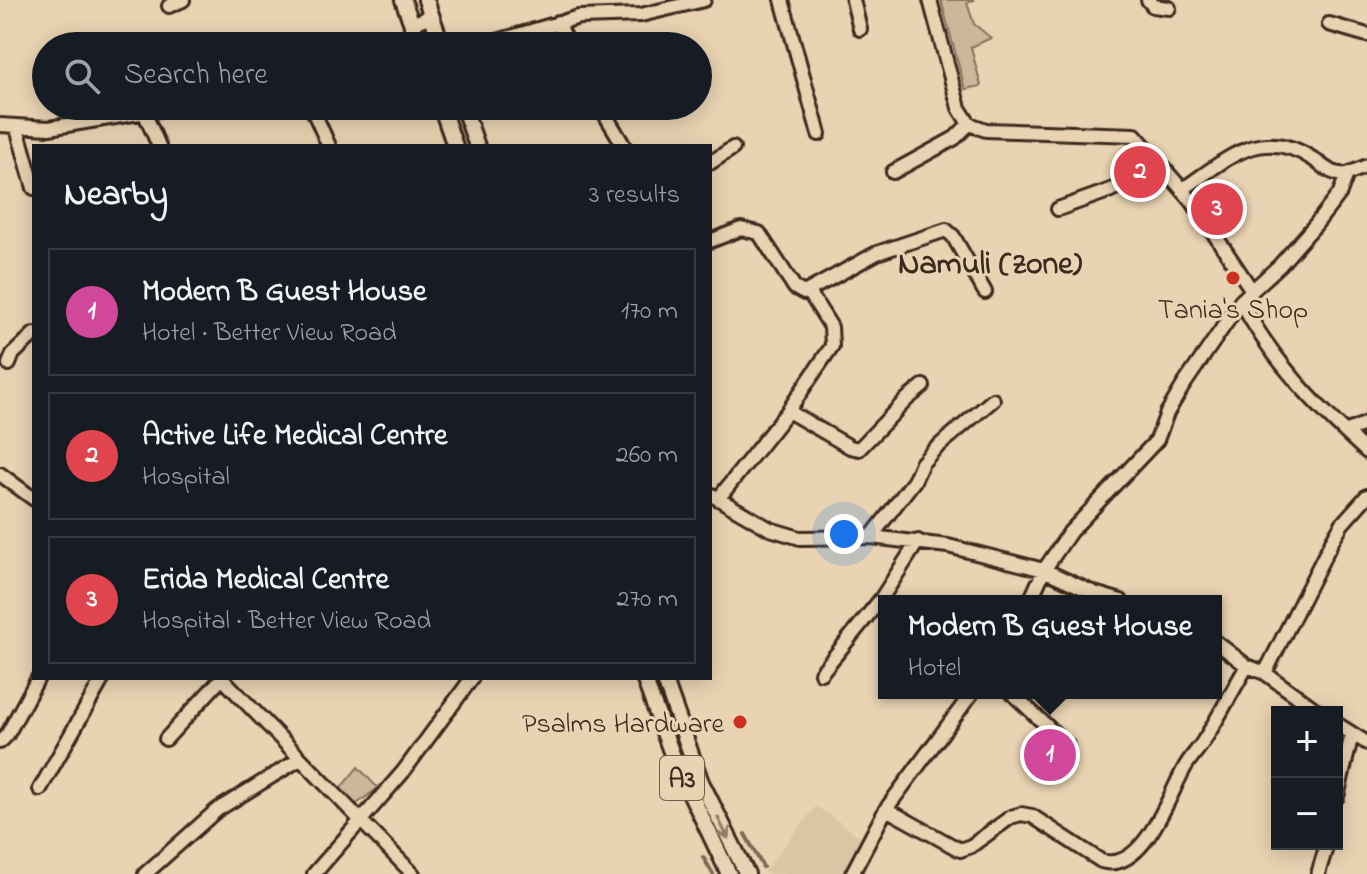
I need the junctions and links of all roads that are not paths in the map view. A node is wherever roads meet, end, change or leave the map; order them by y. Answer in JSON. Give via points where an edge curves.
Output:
{"nodes":[{"id":1,"x":183,"y":0,"type":"edge"},
{"id":2,"x":403,"y":0,"type":"edge"},
{"id":3,"x":426,"y":0,"type":"edge"},
{"id":4,"x":782,"y":0,"type":"edge"},
{"id":5,"x":853,"y":0,"type":"edge"},
{"id":6,"x":930,"y":0,"type":"edge"},
{"id":7,"x":1148,"y":0,"type":"edge"},
{"id":8,"x":696,"y":1,"type":"edge"},
{"id":9,"x":169,"y":6,"type":"dead end"},
{"id":10,"x":1169,"y":8,"type":"dead end"},
{"id":11,"x":432,"y":16,"type":"junction"},
{"id":12,"x":558,"y":22,"type":"junction"},
{"id":13,"x":411,"y":24,"type":"junction"},
{"id":14,"x":1329,"y":24,"type":"dead end"},
{"id":15,"x":860,"y":29,"type":"dead end"},
{"id":16,"x":411,"y":32,"type":"edge"},
{"id":17,"x":414,"y":32,"type":"edge"},
{"id":18,"x":437,"y":32,"type":"edge"},
{"id":19,"x":526,"y":32,"type":"edge"},
{"id":20,"x":563,"y":32,"type":"edge"},
{"id":21,"x":1367,"y":35,"type":"edge"},
{"id":22,"x":100,"y":120,"type":"edge"},
{"id":23,"x":148,"y":120,"type":"edge"},
{"id":24,"x":317,"y":120,"type":"edge"},
{"id":25,"x":446,"y":120,"type":"edge"},
{"id":26,"x":468,"y":120,"type":"edge"},
{"id":27,"x":608,"y":120,"type":"edge"},
{"id":28,"x":969,"y":124,"type":"junction"},
{"id":29,"x":0,"y":125,"type":"edge"},
{"id":30,"x":17,"y":128,"type":"junction"},
{"id":31,"x":819,"y":134,"type":"dead end"},
{"id":32,"x":158,"y":144,"type":"edge"},
{"id":33,"x":328,"y":144,"type":"edge"},
{"id":34,"x":454,"y":144,"type":"edge"},
{"id":35,"x":476,"y":144,"type":"edge"},
{"id":36,"x":623,"y":144,"type":"edge"},
{"id":37,"x":733,"y":148,"type":"dead end"},
{"id":38,"x":712,"y":162,"type":"edge"},
{"id":39,"x":1367,"y":166,"type":"edge"},
{"id":40,"x":1164,"y":167,"type":"junction"},
{"id":41,"x":893,"y":172,"type":"dead end"},
{"id":42,"x":1347,"y":174,"type":"junction"},
{"id":43,"x":32,"y":181,"type":"edge"},
{"id":44,"x":1183,"y":189,"type":"junction"},
{"id":45,"x":1058,"y":209,"type":"dead end"},
{"id":46,"x":712,"y":240,"type":"edge"},
{"id":47,"x":1251,"y":289,"type":"junction"},
{"id":48,"x":809,"y":292,"type":"junction"},
{"id":49,"x":985,"y":292,"type":"dead end"},
{"id":50,"x":1241,"y":301,"type":"junction"},
{"id":51,"x":32,"y":336,"type":"edge"},
{"id":52,"x":9,"y":364,"type":"dead end"},
{"id":53,"x":923,"y":386,"type":"dead end"},
{"id":54,"x":993,"y":400,"type":"dead end"},
{"id":55,"x":788,"y":411,"type":"junction"},
{"id":56,"x":1367,"y":423,"type":"edge"},
{"id":57,"x":1345,"y":432,"type":"junction"},
{"id":58,"x":1367,"y":452,"type":"edge"},
{"id":59,"x":0,"y":474,"type":"edge"},
{"id":60,"x":1367,"y":496,"type":"edge"},
{"id":61,"x":714,"y":497,"type":"edge"},
{"id":62,"x":32,"y":498,"type":"edge"},
{"id":63,"x":871,"y":537,"type":"junction"},
{"id":64,"x":918,"y":541,"type":"junction"},
{"id":65,"x":1044,"y":570,"type":"junction"},
{"id":66,"x":884,"y":595,"type":"edge"},
{"id":67,"x":1033,"y":595,"type":"edge"},
{"id":68,"x":1101,"y":595,"type":"edge"},
{"id":69,"x":878,"y":603,"type":"edge"},
{"id":70,"x":1222,"y":647,"type":"edge"},
{"id":71,"x":1247,"y":666,"type":"junction"},
{"id":72,"x":821,"y":673,"type":"dead end"},
{"id":73,"x":1265,"y":673,"type":"junction"},
{"id":74,"x":37,"y":680,"type":"edge"},
{"id":75,"x":102,"y":680,"type":"edge"},
{"id":76,"x":220,"y":680,"type":"edge"},
{"id":77,"x":224,"y":680,"type":"edge"},
{"id":78,"x":471,"y":680,"type":"edge"},
{"id":79,"x":645,"y":680,"type":"edge"},
{"id":80,"x":665,"y":680,"type":"edge"},
{"id":81,"x":968,"y":699,"type":"edge"},
{"id":82,"x":1018,"y":699,"type":"edge"},
{"id":83,"x":1311,"y":706,"type":"edge"},
{"id":84,"x":1343,"y":728,"type":"edge"},
{"id":85,"x":1352,"y":734,"type":"junction"},
{"id":86,"x":166,"y":739,"type":"dead end"},
{"id":87,"x":0,"y":742,"type":"edge"},
{"id":88,"x":1367,"y":743,"type":"edge"},
{"id":89,"x":1067,"y":745,"type":"dead end"},
{"id":90,"x":300,"y":759,"type":"junction"},
{"id":91,"x":1342,"y":778,"type":"edge"},
{"id":92,"x":40,"y":789,"type":"dead end"},
{"id":93,"x":886,"y":809,"type":"junction"},
{"id":94,"x":360,"y":822,"type":"junction"},
{"id":95,"x":1325,"y":850,"type":"edge"},
{"id":96,"x":728,"y":873,"type":"edge"},
{"id":97,"x":145,"y":874,"type":"edge"},
{"id":98,"x":314,"y":874,"type":"edge"},
{"id":99,"x":413,"y":874,"type":"edge"},
{"id":100,"x":747,"y":874,"type":"edge"},
{"id":101,"x":852,"y":874,"type":"edge"},
{"id":102,"x":1318,"y":874,"type":"edge"}],
"edges":[{"from":1,"to":9,"type":"street"},
{"from":2,"to":13,"type":"main road"},
{"from":3,"to":11,"type":"main road"},
{"from":4,"to":31,"type":"street"},
{"from":5,"to":15,"type":"street"},
{"from":6,"to":28,"type":"street","via":[[959,108]]},
{"from":7,"to":10,"type":"street"},
{"from":8,"to":12,"type":"street","via":[[641,15]]},
{"from":11,"to":13,"type":"street"},
{"from":11,"to":18,"type":"main road"},
{"from":12,"to":19,"type":"street"},
{"from":12,"to":20,"type":"street"},
{"from":13,"to":16,"type":"street"},
{"from":13,"to":17,"type":"main road"},
{"from":14,"to":21,"type":"street"},
{"from":22,"to":30,"type":"street"},
{"from":23,"to":32,"type":"street"},
{"from":24,"to":33,"type":"street"},
{"from":25,"to":34,"type":"main road"},
{"from":26,"to":35,"type":"main road"},
{"from":27,"to":36,"type":"street"},
{"from":28,"to":40,"type":"street","via":[[986,130],[1126,133],[1139,138]]},
{"from":28,"to":41,"type":"street","via":[[955,138]]},
{"from":29,"to":30,"type":"street"},
{"from":30,"to":43,"type":"street"},
{"from":37,"to":38,"type":"street"},
{"from":39,"to":42,"type":"street"},
{"from":40,"to":44,"type":"street"},
{"from":40,"to":45,"type":"street"},
{"from":42,"to":44,"type":"street","via":[[1334,174],[1301,151],[1269,143],[1238,153]]},
{"from":42,"to":47,"type":"street","via":[[1340,193],[1316,224]]},
{"from":44,"to":47,"type":"street"},
{"from":46,"to":48,"type":"street","via":[[741,229],[759,233],[795,288]]},
{"from":47,"to":50,"type":"street"},
{"from":48,"to":49,"type":"street","via":[[877,253],[942,229],[953,236]]},
{"from":48,"to":55,"type":"street","via":[[834,341]]},
{"from":50,"to":57,"type":"street","via":[[1270,350]]},
{"from":50,"to":65,"type":"street","via":[[1183,386],[1157,440],[1070,532]]},
{"from":51,"to":52,"type":"street"},
{"from":53,"to":55,"type":"street","via":[[859,449]]},
{"from":54,"to":63,"type":"street","via":[[922,463]]},
{"from":55,"to":61,"type":"street"},
{"from":56,"to":57,"type":"street"},
{"from":57,"to":58,"type":"street"},
{"from":59,"to":62,"type":"street"},
{"from":60,"to":73,"type":"street","via":[[1332,541]]},
{"from":61,"to":63,"type":"street","via":[[770,529],[800,538]]},
{"from":63,"to":64,"type":"street"},
{"from":64,"to":65,"type":"street"},
{"from":64,"to":66,"type":"street"},
{"from":65,"to":67,"type":"street"},
{"from":65,"to":68,"type":"street"},
{"from":69,"to":72,"type":"street"},
{"from":70,"to":71,"type":"street"},
{"from":71,"to":73,"type":"street"},
{"from":71,"to":93,"type":"street","via":[[1163,813],[1137,850],[1122,861],[1101,861],[1026,815],[1011,817],[960,850]]},
{"from":73,"to":83,"type":"street"},
{"from":74,"to":87,"type":"street"},
{"from":75,"to":92,"type":"street"},
{"from":76,"to":86,"type":"street"},
{"from":77,"to":90,"type":"street"},
{"from":78,"to":94,"type":"street"},
{"from":79,"to":96,"type":"main road","number":"A3","via":[[673,757]]},
{"from":80,"to":100,"type":"main road","number":"A3","one_way":true,"via":[[701,782]]},
{"from":81,"to":93,"type":"street"},
{"from":82,"to":89,"type":"street"},
{"from":84,"to":85,"type":"street"},
{"from":85,"to":88,"type":"street"},
{"from":85,"to":91,"type":"street"},
{"from":90,"to":94,"type":"street"},
{"from":90,"to":97,"type":"street","via":[[217,810]]},
{"from":93,"to":101,"type":"street"},
{"from":94,"to":98,"type":"street"},
{"from":94,"to":99,"type":"street"},
{"from":95,"to":102,"type":"street"}]}
